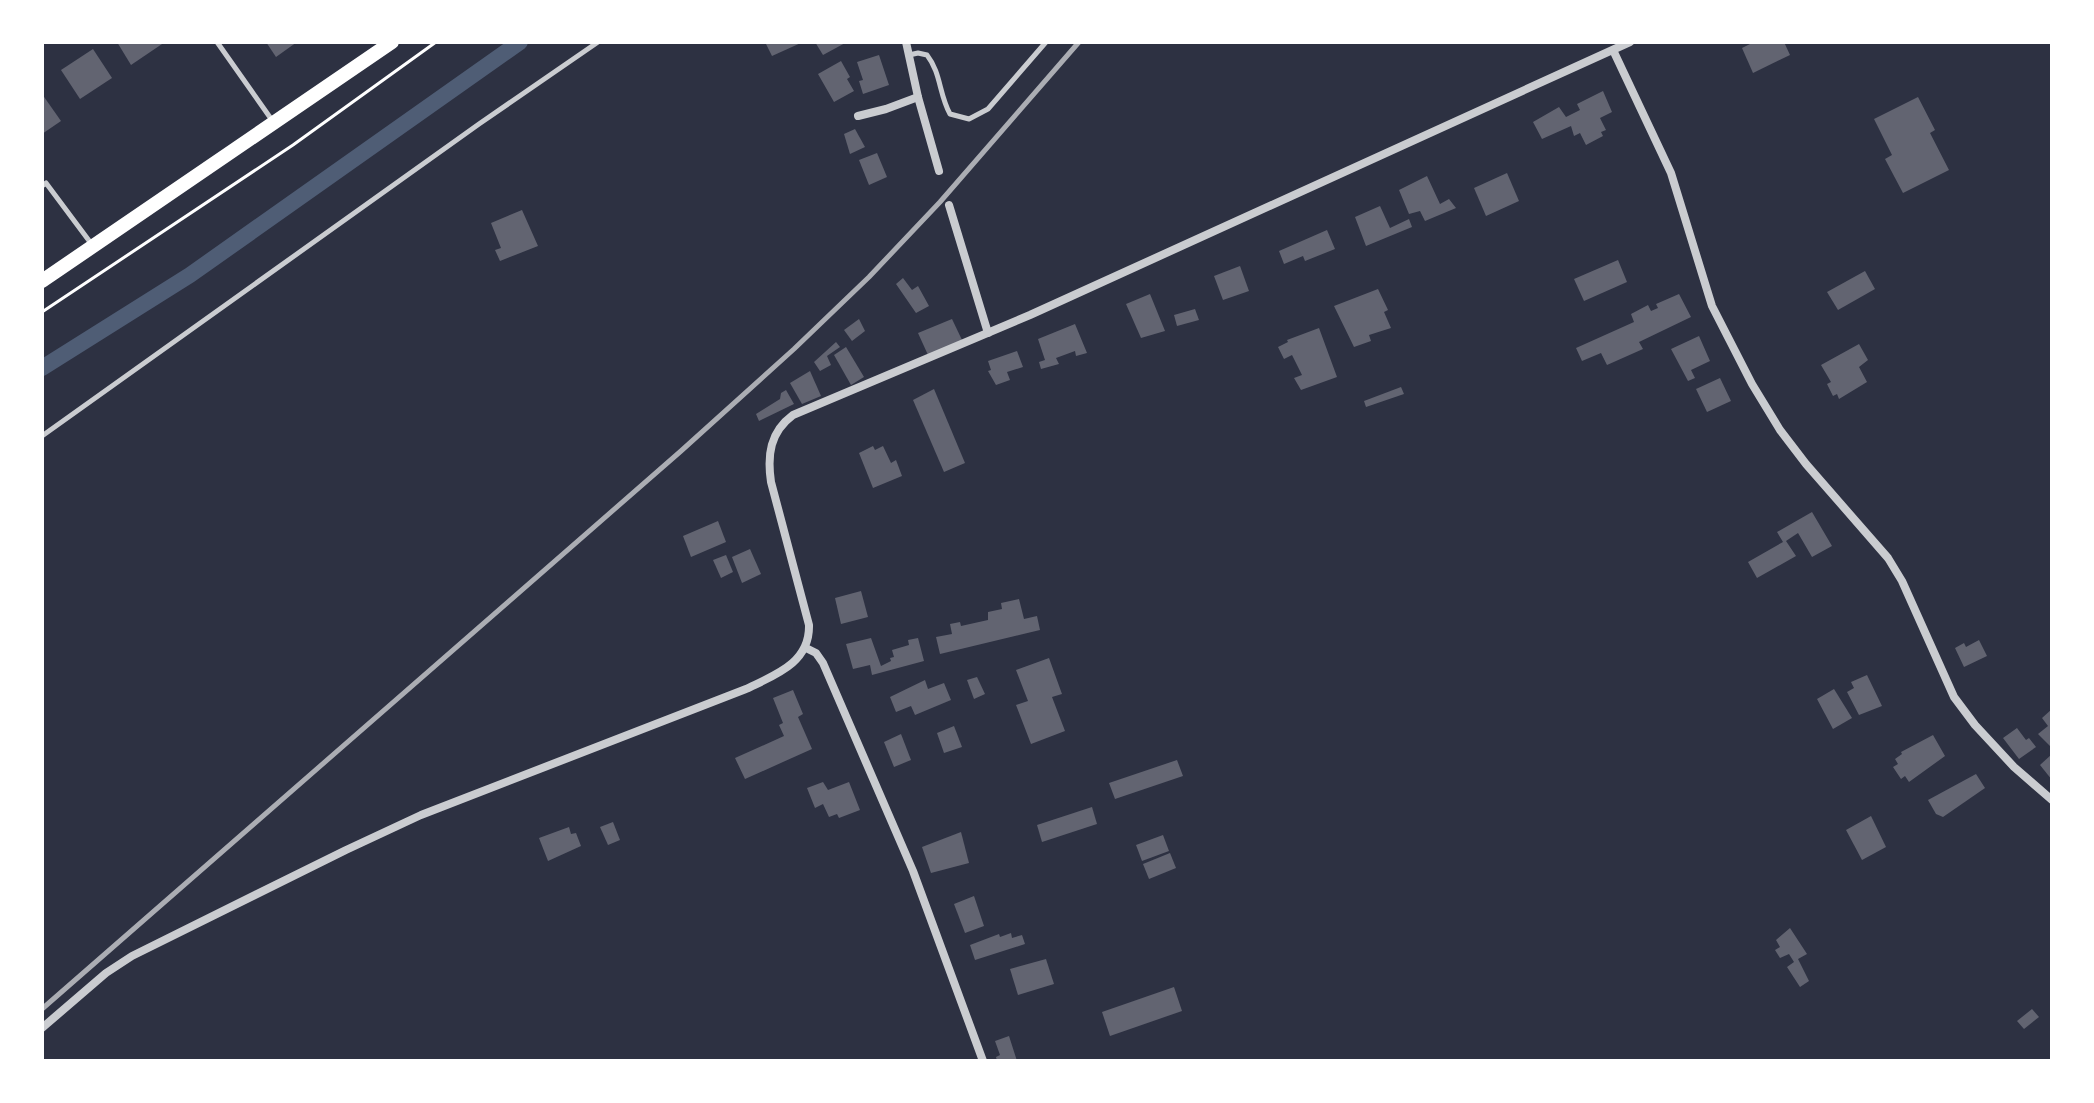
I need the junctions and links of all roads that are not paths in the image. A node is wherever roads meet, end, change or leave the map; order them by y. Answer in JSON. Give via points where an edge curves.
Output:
{"nodes":[{"id":1,"x":217,"y":42,"type":"edge"},
{"id":2,"x":598,"y":42,"type":"edge"},
{"id":3,"x":906,"y":42,"type":"edge"},
{"id":4,"x":1046,"y":42,"type":"edge"},
{"id":5,"x":1630,"y":42,"type":"edge"},
{"id":6,"x":388,"y":43,"type":"edge"},
{"id":7,"x":1613,"y":50,"type":"junction"},
{"id":8,"x":908,"y":55,"type":"junction"},
{"id":9,"x":918,"y":97,"type":"junction"},
{"id":10,"x":858,"y":116,"type":"dead end"},
{"id":11,"x":274,"y":123,"type":"junction"},
{"id":12,"x":939,"y":171,"type":"dead end"},
{"id":13,"x":42,"y":186,"type":"edge"},
{"id":14,"x":949,"y":205,"type":"dead end"},
{"id":15,"x":93,"y":247,"type":"junction"},
{"id":16,"x":42,"y":281,"type":"edge"},
{"id":17,"x":988,"y":333,"type":"junction"},
{"id":18,"x":42,"y":436,"type":"edge"},
{"id":19,"x":806,"y":648,"type":"junction"},
{"id":20,"x":2052,"y":800,"type":"edge"},
{"id":21,"x":42,"y":1028,"type":"edge"},
{"id":22,"x":983,"y":1061,"type":"edge"}],
"edges":[{"from":1,"to":11,"type":"lane"},
{"from":2,"to":18,"type":"lane"},
{"from":3,"to":8,"type":"street"},
{"from":4,"to":8,"type":"lane","via":[[988,109],[969,119],[950,114],[939,74],[927,55]]},
{"from":5,"to":7,"type":"street"},
{"from":6,"to":11,"type":"main road"},
{"from":7,"to":17,"type":"street"},
{"from":7,"to":20,"type":"street","via":[[1671,173],[1712,306],[1752,384],[1806,464],[1888,558],[1954,697],[2014,767]]},
{"from":8,"to":9,"type":"street"},
{"from":9,"to":10,"type":"street"},
{"from":9,"to":12,"type":"street"},
{"from":11,"to":15,"type":"main road"},
{"from":13,"to":15,"type":"lane","via":[[46,183]]},
{"from":14,"to":17,"type":"street"},
{"from":15,"to":16,"type":"main road"},
{"from":17,"to":19,"type":"street","via":[[793,415],[777,431],[770,470],[809,625]]},
{"from":19,"to":21,"type":"street","via":[[795,662],[746,689],[421,815],[163,939],[106,973]]},
{"from":19,"to":22,"type":"street","via":[[823,663],[913,871]]}]}
